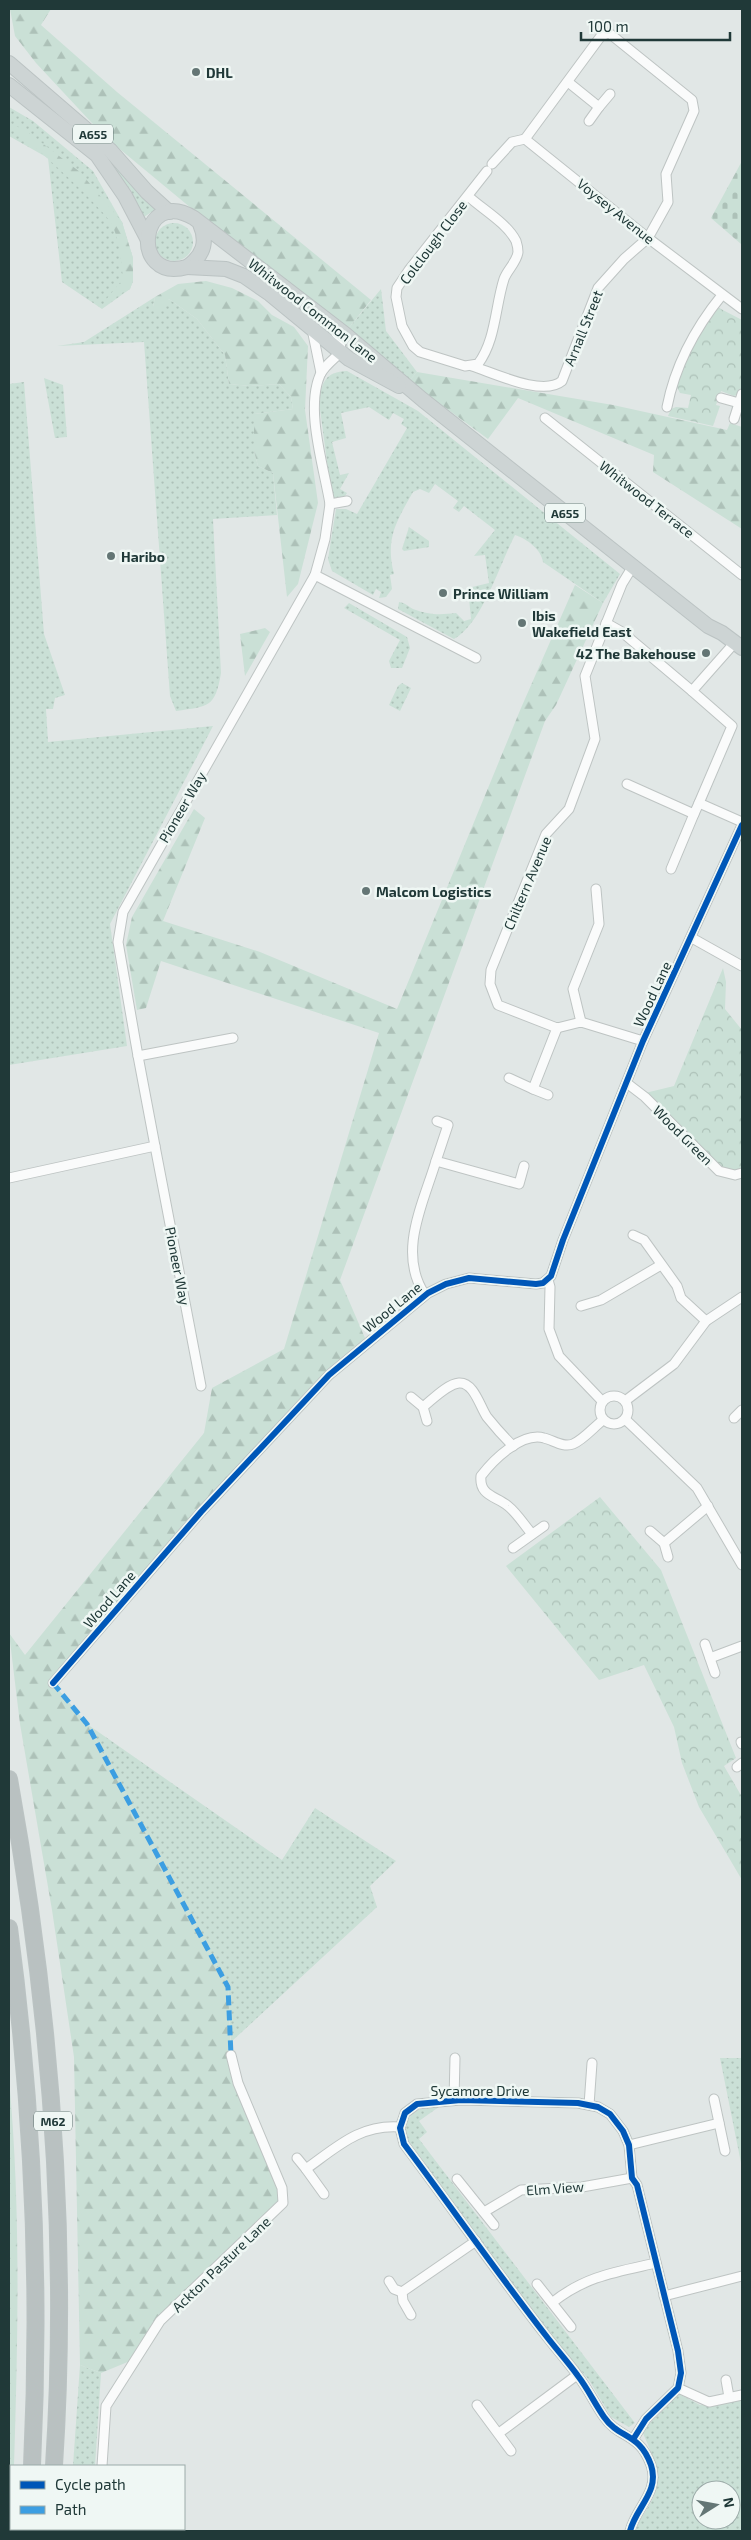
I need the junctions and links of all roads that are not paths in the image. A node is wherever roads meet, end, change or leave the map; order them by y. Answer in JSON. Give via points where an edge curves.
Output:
{"nodes":[{"id":1,"x":9,"y":64,"type":"edge"},
{"id":2,"x":568,"y":82,"type":"junction"},
{"id":3,"x":9,"y":85,"type":"edge"},
{"id":4,"x":610,"y":94,"type":"dead end"},
{"id":5,"x":599,"y":107,"type":"junction"},
{"id":6,"x":589,"y":121,"type":"dead end"},
{"id":7,"x":525,"y":139,"type":"junction"},
{"id":8,"x":468,"y":196,"type":"junction"},
{"id":9,"x":169,"y":212,"type":"junction"},
{"id":10,"x":200,"y":224,"type":"junction"},
{"id":11,"x":146,"y":238,"type":"junction"},
{"id":12,"x":648,"y":238,"type":"junction"},
{"id":13,"x":187,"y":267,"type":"junction"},
{"id":14,"x":722,"y":295,"type":"junction"},
{"id":15,"x":742,"y":309,"type":"edge"},
{"id":16,"x":330,"y":323,"type":"junction"},
{"id":17,"x":312,"y":329,"type":"junction"},
{"id":18,"x":340,"y":357,"type":"junction"},
{"id":19,"x":472,"y":366,"type":"junction"},
{"id":20,"x":321,"y":373,"type":"junction"},
{"id":21,"x":742,"y":394,"type":"edge"},
{"id":22,"x":722,"y":398,"type":"dead end"},
{"id":23,"x":423,"y":400,"type":"junction"},
{"id":24,"x":739,"y":403,"type":"junction"},
{"id":25,"x":667,"y":407,"type":"dead end"},
{"id":26,"x":550,"y":419,"type":"dead end"},
{"id":27,"x":734,"y":419,"type":"dead end"},
{"id":28,"x":347,"y":501,"type":"dead end"},
{"id":29,"x":330,"y":504,"type":"junction"},
{"id":30,"x":633,"y":566,"type":"junction"},
{"id":31,"x":315,"y":575,"type":"junction"},
{"id":32,"x":742,"y":575,"type":"edge"},
{"id":33,"x":606,"y":623,"type":"junction"},
{"id":34,"x":736,"y":648,"type":"edge"},
{"id":35,"x":476,"y":658,"type":"dead end"},
{"id":36,"x":742,"y":658,"type":"edge"},
{"id":37,"x":692,"y":691,"type":"junction"},
{"id":38,"x":627,"y":784,"type":"dead end"},
{"id":39,"x":699,"y":803,"type":"junction"},
{"id":40,"x":694,"y":814,"type":"junction"},
{"id":41,"x":742,"y":828,"type":"edge"},
{"id":42,"x":671,"y":869,"type":"dead end"},
{"id":43,"x":596,"y":889,"type":"dead end"},
{"id":44,"x":692,"y":938,"type":"junction"},
{"id":45,"x":742,"y":966,"type":"edge"},
{"id":46,"x":580,"y":1022,"type":"junction"},
{"id":47,"x":557,"y":1028,"type":"junction"},
{"id":48,"x":233,"y":1038,"type":"dead end"},
{"id":49,"x":643,"y":1042,"type":"junction"},
{"id":50,"x":138,"y":1056,"type":"junction"},
{"id":51,"x":509,"y":1078,"type":"dead end"},
{"id":52,"x":628,"y":1084,"type":"junction"},
{"id":53,"x":533,"y":1089,"type":"junction"},
{"id":54,"x":548,"y":1095,"type":"dead end"},
{"id":55,"x":437,"y":1122,"type":"dead end"},
{"id":56,"x":155,"y":1146,"type":"junction"},
{"id":57,"x":436,"y":1161,"type":"junction"},
{"id":58,"x":524,"y":1166,"type":"dead end"},
{"id":59,"x":742,"y":1173,"type":"edge"},
{"id":60,"x":9,"y":1178,"type":"edge"},
{"id":61,"x":633,"y":1235,"type":"dead end"},
{"id":62,"x":661,"y":1265,"type":"junction"},
{"id":63,"x":548,"y":1280,"type":"junction"},
{"id":64,"x":425,"y":1295,"type":"junction"},
{"id":65,"x":742,"y":1297,"type":"edge"},
{"id":66,"x":582,"y":1306,"type":"dead end"},
{"id":67,"x":706,"y":1321,"type":"junction"},
{"id":68,"x":201,"y":1386,"type":"dead end"},
{"id":69,"x":411,"y":1397,"type":"dead end"},
{"id":70,"x":602,"y":1401,"type":"junction"},
{"id":71,"x":625,"y":1401,"type":"junction"},
{"id":72,"x":423,"y":1407,"type":"junction"},
{"id":73,"x":742,"y":1410,"type":"edge"},
{"id":74,"x":734,"y":1418,"type":"dead end"},
{"id":75,"x":603,"y":1420,"type":"junction"},
{"id":76,"x":625,"y":1420,"type":"junction"},
{"id":77,"x":427,"y":1422,"type":"dead end"},
{"id":78,"x":513,"y":1446,"type":"junction"},
{"id":79,"x":708,"y":1506,"type":"junction"},
{"id":80,"x":544,"y":1526,"type":"dead end"},
{"id":81,"x":650,"y":1531,"type":"dead end"},
{"id":82,"x":532,"y":1534,"type":"junction"},
{"id":83,"x":664,"y":1543,"type":"junction"},
{"id":84,"x":513,"y":1548,"type":"dead end"},
{"id":85,"x":668,"y":1557,"type":"dead end"},
{"id":86,"x":742,"y":1565,"type":"edge"},
{"id":87,"x":705,"y":1644,"type":"dead end"},
{"id":88,"x":742,"y":1646,"type":"edge"},
{"id":89,"x":710,"y":1658,"type":"junction"},
{"id":90,"x":715,"y":1673,"type":"dead end"},
{"id":91,"x":53,"y":1683,"type":"dead end"},
{"id":92,"x":9,"y":1779,"type":"edge"},
{"id":93,"x":9,"y":1928,"type":"edge"},
{"id":94,"x":231,"y":2055,"type":"dead end"},
{"id":95,"x":455,"y":2058,"type":"dead end"},
{"id":96,"x":592,"y":2063,"type":"dead end"},
{"id":97,"x":714,"y":2099,"type":"dead end"},
{"id":98,"x":454,"y":2100,"type":"junction"},
{"id":99,"x":589,"y":2105,"type":"junction"},
{"id":100,"x":719,"y":2123,"type":"junction"},
{"id":101,"x":400,"y":2127,"type":"junction"},
{"id":102,"x":629,"y":2145,"type":"junction"},
{"id":103,"x":725,"y":2151,"type":"dead end"},
{"id":104,"x":297,"y":2158,"type":"dead end"},
{"id":105,"x":306,"y":2169,"type":"junction"},
{"id":106,"x":632,"y":2178,"type":"junction"},
{"id":107,"x":457,"y":2179,"type":"dead end"},
{"id":108,"x":324,"y":2194,"type":"dead end"},
{"id":109,"x":484,"y":2212,"type":"junction"},
{"id":110,"x":494,"y":2225,"type":"dead end"},
{"id":111,"x":476,"y":2241,"type":"junction"},
{"id":112,"x":656,"y":2263,"type":"junction"},
{"id":113,"x":742,"y":2276,"type":"edge"},
{"id":114,"x":388,"y":2281,"type":"dead end"},
{"id":115,"x":537,"y":2284,"type":"dead end"},
{"id":116,"x":402,"y":2292,"type":"junction"},
{"id":117,"x":664,"y":2296,"type":"junction"},
{"id":118,"x":553,"y":2302,"type":"junction"},
{"id":119,"x":411,"y":2315,"type":"dead end"},
{"id":120,"x":571,"y":2327,"type":"dead end"},
{"id":121,"x":578,"y":2375,"type":"junction"},
{"id":122,"x":726,"y":2380,"type":"dead end"},
{"id":123,"x":678,"y":2388,"type":"junction"},
{"id":124,"x":742,"y":2394,"type":"edge"},
{"id":125,"x":729,"y":2397,"type":"junction"},
{"id":126,"x":477,"y":2405,"type":"dead end"},
{"id":127,"x":499,"y":2433,"type":"junction"},
{"id":128,"x":634,"y":2438,"type":"junction"},
{"id":129,"x":511,"y":2451,"type":"dead end"},
{"id":130,"x":32,"y":2465,"type":"edge"},
{"id":131,"x":54,"y":2465,"type":"edge"},
{"id":132,"x":102,"y":2465,"type":"edge"},
{"id":133,"x":630,"y":2531,"type":"edge"}],
"edges":[{"from":1,"to":9,"type":"main road","number":"A655","via":[[110,150]]},
{"from":2,"to":5,"type":"street"},
{"from":2,"to":7,"type":"street"},
{"from":2,"to":12,"type":"street","name":"Arnall Street","via":[[602,36],[609,33],[692,100],[694,112],[666,174],[668,202]]},
{"from":3,"to":11,"type":"main road","number":"A655","via":[[97,155],[125,196]]},
{"from":4,"to":5,"type":"street"},
{"from":5,"to":6,"type":"street"},
{"from":7,"to":8,"type":"street","name":"Colclough Close","via":[[512,142]]},
{"from":7,"to":12,"type":"street","name":"Voysey Avenue"},
{"from":8,"to":19,"type":"street","name":"Colclough Close","via":[[506,228],[518,249],[504,279],[499,309],[484,356]]},
{"from":8,"to":19,"type":"street","name":"Colclough Close","via":[[409,270],[397,288],[396,297],[402,326],[413,346],[420,352]]},
{"from":9,"to":10,"type":"main road","number":"A655","via":[[186,213]]},
{"from":9,"to":11,"type":"main road","via":[[153,221]]},
{"from":10,"to":13,"type":"main road","via":[[204,233],[201,253]]},
{"from":10,"to":16,"type":"main road","name":"Whitwood Common Lane","number":"A655"},
{"from":11,"to":13,"type":"main road","number":"A655","via":[[150,253],[160,264],[174,269]]},
{"from":12,"to":14,"type":"street","name":"Voysey Avenue"},
{"from":12,"to":19,"type":"street","name":"Arnall Street","via":[[598,288],[563,376],[555,387],[542,388]]},
{"from":13,"to":17,"type":"main road","name":"Whitwood Common Lane","number":"A655","via":[[226,269],[244,276]]},
{"from":14,"to":15,"type":"street","name":"Voysey Avenue"},
{"from":14,"to":25,"type":"street","via":[[690,344],[674,380]]},
{"from":16,"to":18,"type":"street","via":[[340,340]]},
{"from":16,"to":23,"type":"main road","name":"Whitwood Common Lane","number":"A655"},
{"from":17,"to":18,"type":"main road","name":"Whitwood Common Lane","number":"A655"},
{"from":17,"to":20,"type":"street","name":"Pioneer Way"},
{"from":18,"to":20,"type":"street","name":"Pioneer Way"},
{"from":18,"to":23,"type":"main road","name":"Whitwood Common Lane","number":"A655"},
{"from":20,"to":29,"type":"street","name":"Pioneer Way","via":[[315,408]]},
{"from":21,"to":24,"type":"street"},
{"from":22,"to":24,"type":"street"},
{"from":23,"to":30,"type":"main road","name":"Whitwood Common Lane","number":"A655"},
{"from":24,"to":27,"type":"street"},
{"from":26,"to":32,"type":"street","name":"Whitwood Terrace"},
{"from":28,"to":29,"type":"street"},
{"from":29,"to":31,"type":"street","name":"Pioneer Way"},
{"from":30,"to":33,"type":"street","name":"Chiltern Avenue"},
{"from":30,"to":34,"type":"main road","name":"Whitwood Common Lane","number":"A655","via":[[708,626],[722,632]]},
{"from":31,"to":35,"type":"street"},
{"from":31,"to":50,"type":"street","name":"Pioneer Way","via":[[123,912],[118,942]]},
{"from":33,"to":37,"type":"street","via":[[622,632]]},
{"from":33,"to":47,"type":"street","name":"Chiltern Avenue","via":[[585,676],[595,739],[569,809],[546,834],[491,970],[490,984],[498,1005]]},
{"from":34,"to":36,"type":"main road","name":"Whitwood Common Lane","number":"A655"},
{"from":34,"to":37,"type":"street"},
{"from":37,"to":39,"type":"street","via":[[732,726]]},
{"from":38,"to":40,"type":"street"},
{"from":39,"to":40,"type":"street"},
{"from":39,"to":41,"type":"street"},
{"from":40,"to":42,"type":"street"},
{"from":41,"to":44,"type":"street","name":"Wood Lane"},
{"from":43,"to":46,"type":"street","via":[[599,924],[573,989]]},
{"from":44,"to":45,"type":"street"},
{"from":44,"to":49,"type":"street","name":"Wood Lane"},
{"from":46,"to":47,"type":"street"},
{"from":46,"to":49,"type":"street"},
{"from":47,"to":53,"type":"street"},
{"from":48,"to":50,"type":"street"},
{"from":49,"to":52,"type":"street","name":"Wood Lane"},
{"from":50,"to":56,"type":"street","name":"Pioneer Way"},
{"from":51,"to":53,"type":"street"},
{"from":52,"to":59,"type":"street","name":"Wood Green","via":[[718,1171],[735,1175]]},
{"from":52,"to":63,"type":"street","name":"Wood Lane"},
{"from":53,"to":54,"type":"street"},
{"from":55,"to":57,"type":"street","via":[[448,1125]]},
{"from":56,"to":60,"type":"street"},
{"from":56,"to":68,"type":"street","name":"Pioneer Way"},
{"from":57,"to":58,"type":"street","via":[[519,1184]]},
{"from":57,"to":64,"type":"street","via":[[412,1240],[416,1278]]},
{"from":61,"to":62,"type":"street","via":[[644,1240]]},
{"from":62,"to":66,"type":"street","via":[[601,1300]]},
{"from":62,"to":67,"type":"street","via":[[677,1286],[681,1298]]},
{"from":63,"to":64,"type":"street","name":"Wood Lane","via":[[536,1284],[469,1278],[446,1284]]},
{"from":63,"to":70,"type":"street","name":"Wood Lane","via":[[549,1330],[559,1356]]},
{"from":64,"to":91,"type":"street","name":"Wood Lane","via":[[329,1375],[201,1512]]},
{"from":65,"to":67,"type":"street"},
{"from":67,"to":71,"type":"street","via":[[674,1364]]},
{"from":69,"to":72,"type":"street"},
{"from":70,"to":71,"type":"street","via":[[614,1396]]},
{"from":70,"to":75,"type":"street","via":[[599,1410]]},
{"from":71,"to":76,"type":"street","via":[[628,1410]]},
{"from":72,"to":77,"type":"street"},
{"from":72,"to":78,"type":"street","via":[[454,1384],[464,1384]]},
{"from":73,"to":74,"type":"street"},
{"from":75,"to":76,"type":"street","via":[[616,1425]]},
{"from":75,"to":78,"type":"street","via":[[574,1444],[565,1445],[531,1436]]},
{"from":76,"to":79,"type":"street","via":[[697,1488]]},
{"from":78,"to":82,"type":"street","via":[[486,1469],[481,1481],[487,1494],[508,1506]]},
{"from":79,"to":83,"type":"street"},
{"from":79,"to":86,"type":"street"},
{"from":80,"to":82,"type":"street"},
{"from":81,"to":83,"type":"street"},
{"from":82,"to":84,"type":"street"},
{"from":83,"to":85,"type":"street"},
{"from":87,"to":89,"type":"street"},
{"from":88,"to":89,"type":"street"},
{"from":89,"to":90,"type":"street"},
{"from":92,"to":131,"type":"highway","number":"M62","via":[[24,1861],[40,1986],[54,2139],[59,2320]]},
{"from":93,"to":130,"type":"highway","number":"M62","via":[[27,2079],[35,2214],[36,2378]]},
{"from":94,"to":132,"type":"street","name":"Ackton Pasture Lane","via":[[238,2083],[282,2188],[283,2203],[160,2321],[106,2406]]},
{"from":95,"to":98,"type":"street"},
{"from":96,"to":99,"type":"street"},
{"from":97,"to":100,"type":"street"},
{"from":98,"to":99,"type":"street","name":"Sycamore Drive"},
{"from":98,"to":101,"type":"street","name":"Sycamore Drive","via":[[417,2104],[405,2113]]},
{"from":99,"to":102,"type":"street","name":"Sycamore Drive","via":[[610,2114]]},
{"from":100,"to":102,"type":"street"},
{"from":100,"to":103,"type":"street"},
{"from":101,"to":105,"type":"street","via":[[380,2126],[365,2130]]},
{"from":101,"to":111,"type":"street","via":[[404,2144]]},
{"from":102,"to":106,"type":"street","name":"Sycamore Drive"},
{"from":104,"to":105,"type":"street"},
{"from":105,"to":108,"type":"street"},
{"from":106,"to":109,"type":"street","name":"Elm View","via":[[582,2187],[521,2190]]},
{"from":106,"to":112,"type":"street","name":"Sycamore Drive","via":[[637,2185]]},
{"from":107,"to":109,"type":"street"},
{"from":109,"to":110,"type":"street"},
{"from":111,"to":116,"type":"street"},
{"from":111,"to":121,"type":"street"},
{"from":112,"to":117,"type":"street","name":"Sycamore Drive"},
{"from":112,"to":118,"type":"street","via":[[587,2281],[572,2287]]},
{"from":113,"to":117,"type":"street"},
{"from":114,"to":116,"type":"street","via":[[394,2289]]},
{"from":115,"to":118,"type":"street"},
{"from":116,"to":119,"type":"street"},
{"from":117,"to":123,"type":"street","name":"Sycamore Drive","via":[[678,2351],[681,2373]]},
{"from":118,"to":120,"type":"street"},
{"from":121,"to":127,"type":"street"},
{"from":121,"to":128,"type":"street","via":[[605,2419]]},
{"from":122,"to":125,"type":"street"},
{"from":123,"to":125,"type":"street","via":[[709,2402]]},
{"from":123,"to":128,"type":"street","via":[[646,2419]]},
{"from":124,"to":125,"type":"street"},
{"from":126,"to":127,"type":"street"},
{"from":127,"to":129,"type":"street"},
{"from":128,"to":133,"type":"street","via":[[647,2457],[653,2477],[648,2500],[638,2512]]}]}
